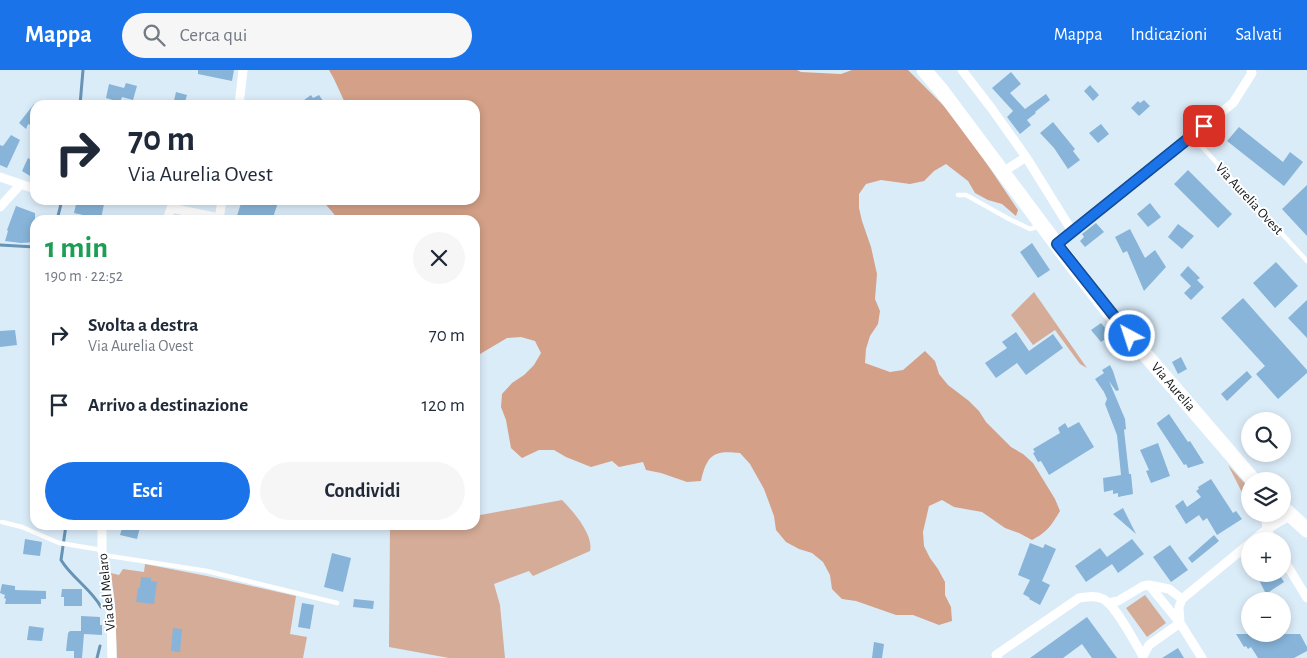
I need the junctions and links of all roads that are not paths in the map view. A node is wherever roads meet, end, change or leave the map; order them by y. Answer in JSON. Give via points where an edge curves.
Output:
{"nodes":[{"id":1,"x":243,"y":70,"type":"edge"},
{"id":2,"x":924,"y":70,"type":"edge"},
{"id":3,"x":962,"y":70,"type":"edge"},
{"id":4,"x":1252,"y":72,"type":"edge"},
{"id":5,"x":240,"y":100,"type":"edge"},
{"id":6,"x":1192,"y":136,"type":"junction"},
{"id":7,"x":1026,"y":157,"type":"junction"},
{"id":8,"x":1003,"y":172,"type":"junction"},
{"id":9,"x":0,"y":178,"type":"edge"},
{"id":10,"x":20,"y":184,"type":"junction"},
{"id":11,"x":30,"y":187,"type":"edge"},
{"id":12,"x":958,"y":196,"type":"dead end"},
{"id":13,"x":0,"y":207,"type":"edge"},
{"id":14,"x":168,"y":215,"type":"edge"},
{"id":15,"x":201,"y":215,"type":"edge"},
{"id":16,"x":1043,"y":226,"type":"junction"},
{"id":17,"x":1072,"y":231,"type":"junction"},
{"id":18,"x":1057,"y":244,"type":"junction"},
{"id":19,"x":1307,"y":262,"type":"edge"},
{"id":20,"x":1245,"y":472,"type":"edge"},
{"id":21,"x":1291,"y":515,"type":"edge"},
{"id":22,"x":2,"y":522,"type":"dead end"},
{"id":23,"x":1266,"y":522,"type":"edge"},
{"id":24,"x":1275,"y":522,"type":"edge"},
{"id":25,"x":1267,"y":529,"type":"junction"},
{"id":26,"x":102,"y":530,"type":"edge"},
{"id":27,"x":1307,"y":530,"type":"edge"},
{"id":28,"x":1263,"y":532,"type":"edge"},
{"id":29,"x":1268,"y":532,"type":"edge"},
{"id":30,"x":1241,"y":550,"type":"edge"},
{"id":31,"x":102,"y":553,"type":"junction"},
{"id":32,"x":1291,"y":572,"type":"edge"},
{"id":33,"x":1149,"y":585,"type":"junction"},
{"id":34,"x":1307,"y":598,"type":"edge"},
{"id":35,"x":1182,"y":599,"type":"junction"},
{"id":36,"x":337,"y":603,"type":"dead end"},
{"id":37,"x":1108,"y":603,"type":"junction"},
{"id":38,"x":1180,"y":624,"type":"junction"},
{"id":39,"x":1143,"y":657,"type":"edge"},
{"id":40,"x":112,"y":658,"type":"edge"},
{"id":41,"x":998,"y":658,"type":"edge"},
{"id":42,"x":1202,"y":658,"type":"edge"}],
"edges":[{"from":1,"to":5,"type":"street"},
{"from":2,"to":8,"type":"main road","name":"Via Aurelia"},
{"from":3,"to":7,"type":"street"},
{"from":4,"to":6,"type":"street","via":[[1233,103]]},
{"from":6,"to":17,"type":"street"},
{"from":6,"to":19,"type":"lane","name":"Via Aurelia Ovest"},
{"from":7,"to":8,"type":"street"},
{"from":7,"to":17,"type":"street"},
{"from":8,"to":16,"type":"main road","name":"Via Aurelia"},
{"from":9,"to":10,"type":"street"},
{"from":10,"to":11,"type":"street"},
{"from":10,"to":13,"type":"street"},
{"from":12,"to":16,"type":"lane","via":[[966,195],[1030,229]]},
{"from":14,"to":15,"type":"street","via":[[170,208]]},
{"from":16,"to":18,"type":"main road","name":"Via Aurelia"},
{"from":17,"to":18,"type":"street"},
{"from":18,"to":20,"type":"main road","name":"Via Aurelia","via":[[1108,311]]},
{"from":21,"to":27,"type":"main road"},
{"from":22,"to":31,"type":"lane","via":[[59,543]]},
{"from":23,"to":25,"type":"street"},
{"from":24,"to":25,"type":"street"},
{"from":25,"to":28,"type":"street"},
{"from":25,"to":29,"type":"street"},
{"from":26,"to":31,"type":"street","name":"Via del Melaro"},
{"from":30,"to":35,"type":"street"},
{"from":31,"to":36,"type":"lane","via":[[207,572]]},
{"from":31,"to":40,"type":"street","name":"Via del Melaro","via":[[111,613]]},
{"from":32,"to":34,"type":"street"},
{"from":33,"to":35,"type":"street","via":[[1169,589]]},
{"from":33,"to":37,"type":"street"},
{"from":33,"to":38,"type":"street"},
{"from":35,"to":38,"type":"street"},
{"from":37,"to":39,"type":"street"},
{"from":37,"to":41,"type":"street","via":[[1092,596],[1079,598],[996,655]]},
{"from":38,"to":39,"type":"street","via":[[1149,645]]},
{"from":38,"to":42,"type":"street"}]}
